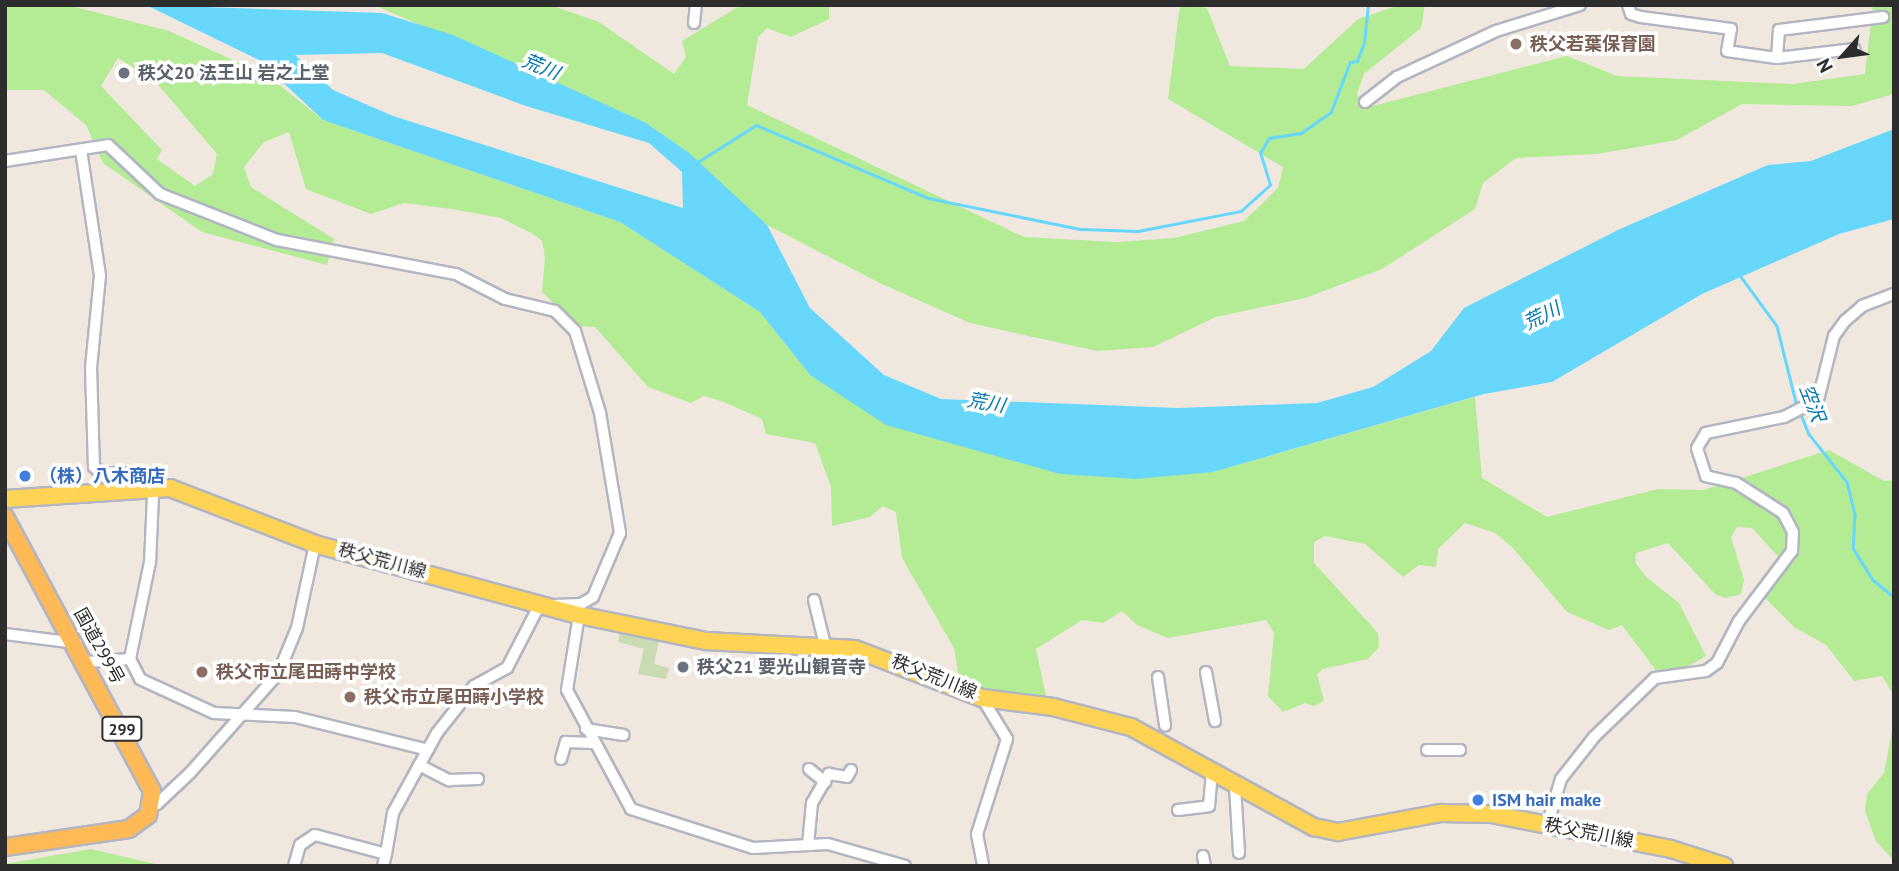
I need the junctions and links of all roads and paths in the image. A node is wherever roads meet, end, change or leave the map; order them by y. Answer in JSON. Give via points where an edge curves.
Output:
{"nodes":[{"id":1,"x":696,"y":5,"type":"edge"},
{"id":2,"x":1580,"y":5,"type":"edge"},
{"id":3,"x":1628,"y":5,"type":"edge"},
{"id":4,"x":1883,"y":18,"type":"dead end"},
{"id":5,"x":694,"y":23,"type":"dead end"},
{"id":6,"x":1854,"y":49,"type":"dead end"},
{"id":7,"x":1777,"y":58,"type":"junction"},
{"id":8,"x":1365,"y":102,"type":"dead end"},
{"id":9,"x":81,"y":150,"type":"junction"},
{"id":10,"x":5,"y":161,"type":"edge"},
{"id":11,"x":1894,"y":294,"type":"edge"},
{"id":12,"x":155,"y":487,"type":"junction"},
{"id":13,"x":5,"y":499,"type":"edge"},
{"id":14,"x":5,"y":517,"type":"edge"},
{"id":15,"x":315,"y":544,"type":"junction"},
{"id":16,"x":814,"y":600,"type":"dead end"},
{"id":17,"x":546,"y":606,"type":"junction"},
{"id":18,"x":579,"y":615,"type":"junction"},
{"id":19,"x":5,"y":634,"type":"edge"},
{"id":20,"x":76,"y":643,"type":"junction"},
{"id":21,"x":825,"y":645,"type":"junction"},
{"id":22,"x":130,"y":659,"type":"junction"},
{"id":23,"x":87,"y":662,"type":"junction"},
{"id":24,"x":1206,"y":672,"type":"dead end"},
{"id":25,"x":1158,"y":677,"type":"dead end"},
{"id":26,"x":982,"y":698,"type":"junction"},
{"id":27,"x":244,"y":715,"type":"junction"},
{"id":28,"x":1215,"y":721,"type":"dead end"},
{"id":29,"x":1165,"y":725,"type":"dead end"},
{"id":30,"x":586,"y":729,"type":"junction"},
{"id":31,"x":624,"y":735,"type":"dead end"},
{"id":32,"x":594,"y":743,"type":"junction"},
{"id":33,"x":428,"y":750,"type":"junction"},
{"id":34,"x":1427,"y":750,"type":"dead end"},
{"id":35,"x":1460,"y":750,"type":"dead end"},
{"id":36,"x":561,"y":759,"type":"dead end"},
{"id":37,"x":419,"y":765,"type":"junction"},
{"id":38,"x":808,"y":769,"type":"dead end"},
{"id":39,"x":850,"y":770,"type":"dead end"},
{"id":40,"x":1212,"y":773,"type":"junction"},
{"id":41,"x":478,"y":779,"type":"dead end"},
{"id":42,"x":825,"y":782,"type":"junction"},
{"id":43,"x":1235,"y":787,"type":"junction"},
{"id":44,"x":151,"y":803,"type":"junction"},
{"id":45,"x":1178,"y":810,"type":"dead end"},
{"id":46,"x":1547,"y":826,"type":"junction"},
{"id":47,"x":807,"y":845,"type":"junction"},
{"id":48,"x":5,"y":847,"type":"edge"},
{"id":49,"x":1240,"y":852,"type":"dead end"},
{"id":50,"x":386,"y":854,"type":"junction"},
{"id":51,"x":295,"y":866,"type":"edge"},
{"id":52,"x":383,"y":866,"type":"edge"},
{"id":53,"x":905,"y":866,"type":"edge"},
{"id":54,"x":983,"y":866,"type":"edge"},
{"id":55,"x":1724,"y":866,"type":"edge"}],
"edges":[{"from":1,"to":5,"type":"street"},
{"from":2,"to":8,"type":"street","via":[[1496,31],[1397,76]]},
{"from":3,"to":7,"type":"street","via":[[1631,14],[1641,18],[1731,29],[1727,51]]},
{"from":4,"to":7,"type":"street","via":[[1779,30]]},
{"from":6,"to":7,"type":"street"},
{"from":9,"to":10,"type":"street"},
{"from":9,"to":12,"type":"street","via":[[100,276],[91,367],[94,467],[102,474],[154,472]]},
{"from":9,"to":17,"type":"street","via":[[113,147],[160,194],[277,240],[456,274],[505,299],[555,311],[575,331],[600,413],[620,533],[593,597],[581,604],[554,602]]},
{"from":11,"to":46,"type":"street","via":[[1862,306],[1845,321],[1834,336],[1819,396],[1808,405],[1784,417],[1706,433],[1697,448],[1706,476],[1736,483],[1783,513],[1793,532],[1792,551],[1739,621],[1717,663],[1706,671],[1655,678],[1594,737],[1561,779]]},
{"from":12,"to":13,"type":"main road","name":"秩父荒川線"},
{"from":12,"to":15,"type":"main road","name":"秩父荒川線","via":[[186,491]]},
{"from":12,"to":22,"type":"street","via":[[150,562]]},
{"from":14,"to":20,"type":"highway","name":"国道299号","number":"299"},
{"from":15,"to":17,"type":"main road","name":"秩父荒川線"},
{"from":15,"to":27,"type":"street","via":[[284,663]]},
{"from":16,"to":21,"type":"street"},
{"from":17,"to":18,"type":"main road","name":"秩父荒川線"},
{"from":17,"to":33,"type":"street","via":[[507,668],[474,686]]},
{"from":18,"to":21,"type":"main road","name":"秩父荒川線","via":[[706,641]]},
{"from":18,"to":30,"type":"street","via":[[566,674],[571,704]]},
{"from":19,"to":20,"type":"street"},
{"from":20,"to":23,"type":"highway","name":"国道299号","number":"299"},
{"from":21,"to":26,"type":"main road","name":"秩父荒川線","via":[[884,657]]},
{"from":22,"to":23,"type":"street"},
{"from":22,"to":27,"type":"street","via":[[140,679],[172,698],[214,713]]},
{"from":23,"to":44,"type":"highway","name":"国道299号","number":"299","via":[[148,778]]},
{"from":24,"to":28,"type":"street"},
{"from":25,"to":29,"type":"street"},
{"from":26,"to":40,"type":"main road","name":"秩父荒川線","via":[[1053,707],[1131,727]]},
{"from":26,"to":54,"type":"street","via":[[1007,739],[977,834]]},
{"from":27,"to":33,"type":"street","via":[[295,717]]},
{"from":27,"to":44,"type":"street","via":[[181,781]]},
{"from":30,"to":31,"type":"street"},
{"from":30,"to":32,"type":"street"},
{"from":32,"to":36,"type":"street","via":[[566,742]]},
{"from":32,"to":47,"type":"street","via":[[625,802],[638,813],[753,848]]},
{"from":33,"to":37,"type":"street"},
{"from":34,"to":35,"type":"street"},
{"from":37,"to":41,"type":"street","via":[[449,780]]},
{"from":37,"to":50,"type":"street","via":[[393,813]]},
{"from":38,"to":42,"type":"street"},
{"from":39,"to":42,"type":"street","via":[[847,777],[829,774]]},
{"from":40,"to":43,"type":"main road","name":"秩父荒川線"},
{"from":40,"to":45,"type":"street","via":[[1209,806]]},
{"from":42,"to":47,"type":"street","via":[[812,803]]},
{"from":43,"to":46,"type":"main road","name":"秩父荒川線","via":[[1314,827],[1338,832],[1474,812]]},
{"from":43,"to":49,"type":"street"},
{"from":44,"to":48,"type":"highway","via":[[148,815],[129,829]]},
{"from":46,"to":55,"type":"main road","name":"秩父荒川線","via":[[1671,849]]},
{"from":47,"to":53,"type":"street","via":[[867,852]]},
{"from":50,"to":51,"type":"street","via":[[315,835],[300,845]]},
{"from":50,"to":52,"type":"street"}]}
